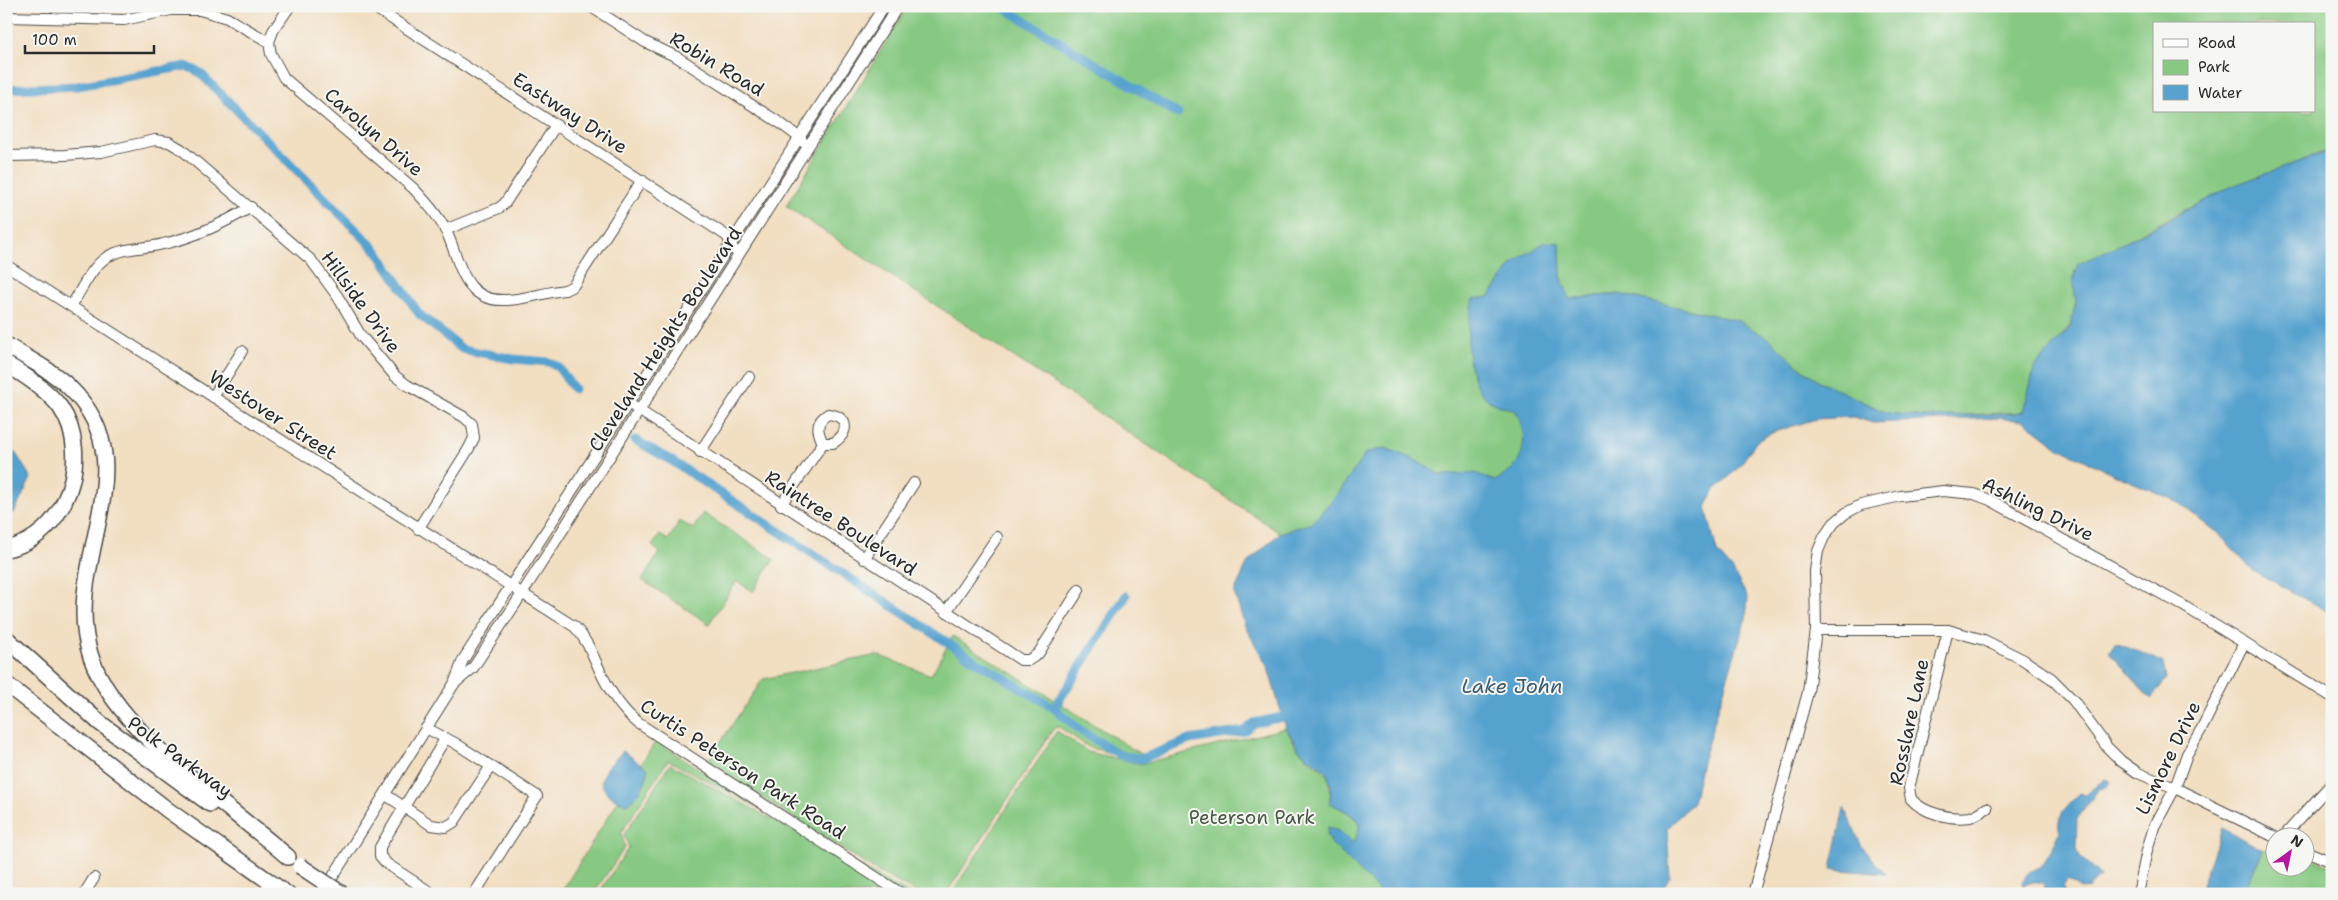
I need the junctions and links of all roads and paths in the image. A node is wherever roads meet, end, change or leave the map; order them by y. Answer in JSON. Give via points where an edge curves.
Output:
{"nodes":[{"id":1,"x":290,"y":6,"type":"edge"},
{"id":2,"x":372,"y":6,"type":"edge"},
{"id":3,"x":590,"y":6,"type":"edge"},
{"id":4,"x":898,"y":6,"type":"edge"},
{"id":5,"x":882,"y":10,"type":"edge"},
{"id":6,"x":6,"y":17,"type":"edge"},
{"id":7,"x":890,"y":20,"type":"junction"},
{"id":8,"x":270,"y":42,"type":"junction"},
{"id":9,"x":556,"y":125,"type":"junction"},
{"id":10,"x":800,"y":138,"type":"junction"},
{"id":11,"x":808,"y":148,"type":"junction"},
{"id":12,"x":6,"y":156,"type":"edge"},
{"id":13,"x":642,"y":180,"type":"junction"},
{"id":14,"x":251,"y":207,"type":"junction"},
{"id":15,"x":445,"y":230,"type":"junction"},
{"id":16,"x":732,"y":246,"type":"junction"},
{"id":17,"x":737,"y":259,"type":"junction"},
{"id":18,"x":6,"y":265,"type":"edge"},
{"id":19,"x":71,"y":306,"type":"junction"},
{"id":20,"x":6,"y":345,"type":"edge"},
{"id":21,"x":242,"y":352,"type":"dead end"},
{"id":22,"x":6,"y":364,"type":"edge"},
{"id":23,"x":749,"y":377,"type":"dead end"},
{"id":24,"x":213,"y":397,"type":"junction"},
{"id":25,"x":629,"y":404,"type":"junction"},
{"id":26,"x":639,"y":410,"type":"junction"},
{"id":27,"x":823,"y":443,"type":"dead end"},
{"id":28,"x":700,"y":452,"type":"junction"},
{"id":29,"x":914,"y":483,"type":"dead end"},
{"id":30,"x":781,"y":505,"type":"junction"},
{"id":31,"x":418,"y":529,"type":"junction"},
{"id":32,"x":997,"y":537,"type":"dead end"},
{"id":33,"x":6,"y":549,"type":"edge"},
{"id":34,"x":864,"y":559,"type":"junction"},
{"id":35,"x":510,"y":587,"type":"junction"},
{"id":36,"x":1079,"y":590,"type":"dead end"},
{"id":37,"x":522,"y":594,"type":"junction"},
{"id":38,"x":946,"y":612,"type":"junction"},
{"id":39,"x":1816,"y":630,"type":"junction"},
{"id":40,"x":1948,"y":630,"type":"junction"},
{"id":41,"x":6,"y":638,"type":"edge"},
{"id":42,"x":2244,"y":643,"type":"junction"},
{"id":43,"x":6,"y":684,"type":"edge"},
{"id":44,"x":454,"y":684,"type":"junction"},
{"id":45,"x":2332,"y":697,"type":"edge"},
{"id":46,"x":426,"y":728,"type":"junction"},
{"id":47,"x":445,"y":739,"type":"junction"},
{"id":48,"x":491,"y":766,"type":"junction"},
{"id":49,"x":2332,"y":783,"type":"edge"},
{"id":50,"x":2175,"y":788,"type":"junction"},
{"id":51,"x":386,"y":794,"type":"junction"},
{"id":52,"x":405,"y":807,"type":"junction"},
{"id":53,"x":1987,"y":808,"type":"dead end"},
{"id":54,"x":2291,"y":828,"type":"edge"},
{"id":55,"x":2266,"y":833,"type":"edge"},
{"id":56,"x":2316,"y":855,"type":"edge"},
{"id":57,"x":294,"y":862,"type":"junction"},
{"id":58,"x":2332,"y":862,"type":"edge"},
{"id":59,"x":94,"y":878,"type":"dead end"},
{"id":60,"x":285,"y":892,"type":"edge"},
{"id":61,"x":84,"y":894,"type":"edge"},
{"id":62,"x":322,"y":894,"type":"edge"},
{"id":63,"x":342,"y":894,"type":"edge"},
{"id":64,"x":433,"y":894,"type":"edge"},
{"id":65,"x":474,"y":894,"type":"edge"},
{"id":66,"x":902,"y":894,"type":"edge"},
{"id":67,"x":1753,"y":894,"type":"edge"},
{"id":68,"x":2138,"y":894,"type":"edge"}],
"edges":[{"from":1,"to":8,"type":"street","via":[[273,31]]},
{"from":2,"to":9,"type":"street","name":"Eastway Drive"},
{"from":3,"to":10,"type":"street","name":"Robin Road","via":[[644,42],[677,57]]},
{"from":4,"to":7,"type":"street","name":"Cleveland Heights Boulevard"},
{"from":5,"to":7,"type":"street"},
{"from":5,"to":10,"type":"street","name":"Cleveland Heights Boulevard"},
{"from":6,"to":8,"type":"street","via":[[124,20],[171,10],[200,10],[227,18]]},
{"from":7,"to":11,"type":"street","name":"Cleveland Heights Boulevard"},
{"from":8,"to":15,"type":"street","name":"Carolyn Drive","via":[[271,54],[284,78],[413,188]]},
{"from":9,"to":13,"type":"street","name":"Eastway Drive"},
{"from":9,"to":15,"type":"street","via":[[499,208]]},
{"from":10,"to":11,"type":"street","name":"Robin Road"},
{"from":10,"to":16,"type":"street","name":"Cleveland Heights Boulevard"},
{"from":11,"to":17,"type":"street","name":"Cleveland Heights Boulevard"},
{"from":12,"to":14,"type":"street","name":"Hillside Drive","via":[[101,152],[162,141],[181,149]]},
{"from":13,"to":15,"type":"street","name":"Carolyn Drive","via":[[578,280],[565,290],[503,300],[478,293],[460,271]]},
{"from":13,"to":16,"type":"street","name":"Eastway Drive","via":[[727,236]]},
{"from":14,"to":19,"type":"street","via":[[195,236],[117,252],[107,257]]},
{"from":14,"to":31,"type":"street","name":"Hillside Drive","via":[[320,271],[361,336],[395,376],[472,424],[474,438],[468,450]]},
{"from":16,"to":17,"type":"street","name":"Eastway Drive"},
{"from":16,"to":25,"type":"street","name":"Cleveland Heights Boulevard"},
{"from":17,"to":26,"type":"street","name":"Cleveland Heights Boulevard"},
{"from":18,"to":19,"type":"street","name":"Westover Street"},
{"from":19,"to":24,"type":"street","name":"Westover Street"},
{"from":20,"to":57,"type":"highway","via":[[68,386],[96,421],[104,445],[106,472],[83,596],[83,627],[100,679],[126,715],[173,762]]},
{"from":21,"to":24,"type":"street"},
{"from":22,"to":33,"type":"highway","via":[[29,378],[59,406],[68,424],[75,469],[70,489],[51,521],[29,541]]},
{"from":23,"to":28,"type":"street"},
{"from":24,"to":31,"type":"street","name":"Westover Street"},
{"from":25,"to":26,"type":"street","name":"Raintree Boulevard"},
{"from":25,"to":35,"type":"street","name":"Cleveland Heights Boulevard"},
{"from":26,"to":28,"type":"street","name":"Raintree Boulevard"},
{"from":26,"to":37,"type":"street","name":"Cleveland Heights Boulevard"},
{"from":27,"to":30,"type":"street"},
{"from":28,"to":30,"type":"street","name":"Raintree Boulevard"},
{"from":29,"to":34,"type":"street"},
{"from":30,"to":34,"type":"street","name":"Raintree Boulevard"},
{"from":31,"to":35,"type":"street","name":"Westover Street"},
{"from":32,"to":38,"type":"street"},
{"from":34,"to":38,"type":"street","name":"Raintree Boulevard"},
{"from":35,"to":37,"type":"street","name":"Westover Street"},
{"from":35,"to":44,"type":"street","name":"Cleveland Heights Boulevard","via":[[463,660]]},
{"from":36,"to":38,"type":"street","name":"Raintree Boulevard","via":[[1037,656],[1029,660],[1021,660]]},
{"from":37,"to":44,"type":"street","name":"Cleveland Heights Boulevard","via":[[473,668]]},
{"from":37,"to":66,"type":"street","name":"Curtis Peterson Park Road","via":[[575,627],[616,699],[638,723]]},
{"from":39,"to":40,"type":"street"},
{"from":39,"to":42,"type":"street","name":"Ashling Drive","via":[[1818,551],[1834,523],[1861,505],[1942,491],[1974,494],[2001,505]]},
{"from":39,"to":67,"type":"street","name":"Ashling Drive","via":[[1808,692]]},
{"from":40,"to":50,"type":"street","via":[[1984,640],[2052,678],[2121,761],[2138,773]]},
{"from":40,"to":53,"type":"street","name":"Rosslare Lane","via":[[1909,788],[1911,799],[1925,810],[1954,817],[1971,817]]},
{"from":41,"to":57,"type":"highway","name":"Polk Parkway","via":[[100,723]]},
{"from":42,"to":45,"type":"street","name":"Ashling Drive"},
{"from":42,"to":50,"type":"street","name":"Lismore Drive","via":[[2187,754]]},
{"from":43,"to":60,"type":"highway","via":[[169,811]]},
{"from":44,"to":46,"type":"street","name":"Cleveland Heights Boulevard"},
{"from":46,"to":47,"type":"street"},
{"from":46,"to":51,"type":"street","name":"Cleveland Heights Boulevard"},
{"from":47,"to":48,"type":"street"},
{"from":47,"to":52,"type":"street"},
{"from":48,"to":52,"type":"street","via":[[451,826],[440,828],[432,825]]},
{"from":48,"to":65,"type":"street","via":[[537,796]]},
{"from":49,"to":54,"type":"street"},
{"from":50,"to":55,"type":"street"},
{"from":50,"to":68,"type":"street","name":"Lismore Drive","via":[[2154,827]]},
{"from":51,"to":52,"type":"street"},
{"from":51,"to":62,"type":"street","name":"Cleveland Heights Boulevard"},
{"from":52,"to":64,"type":"street","via":[[380,847],[380,856]]},
{"from":56,"to":58,"type":"street"},
{"from":57,"to":63,"type":"highway","name":"Polk Parkway","bridge":true},
{"from":59,"to":61,"type":"street"}]}
